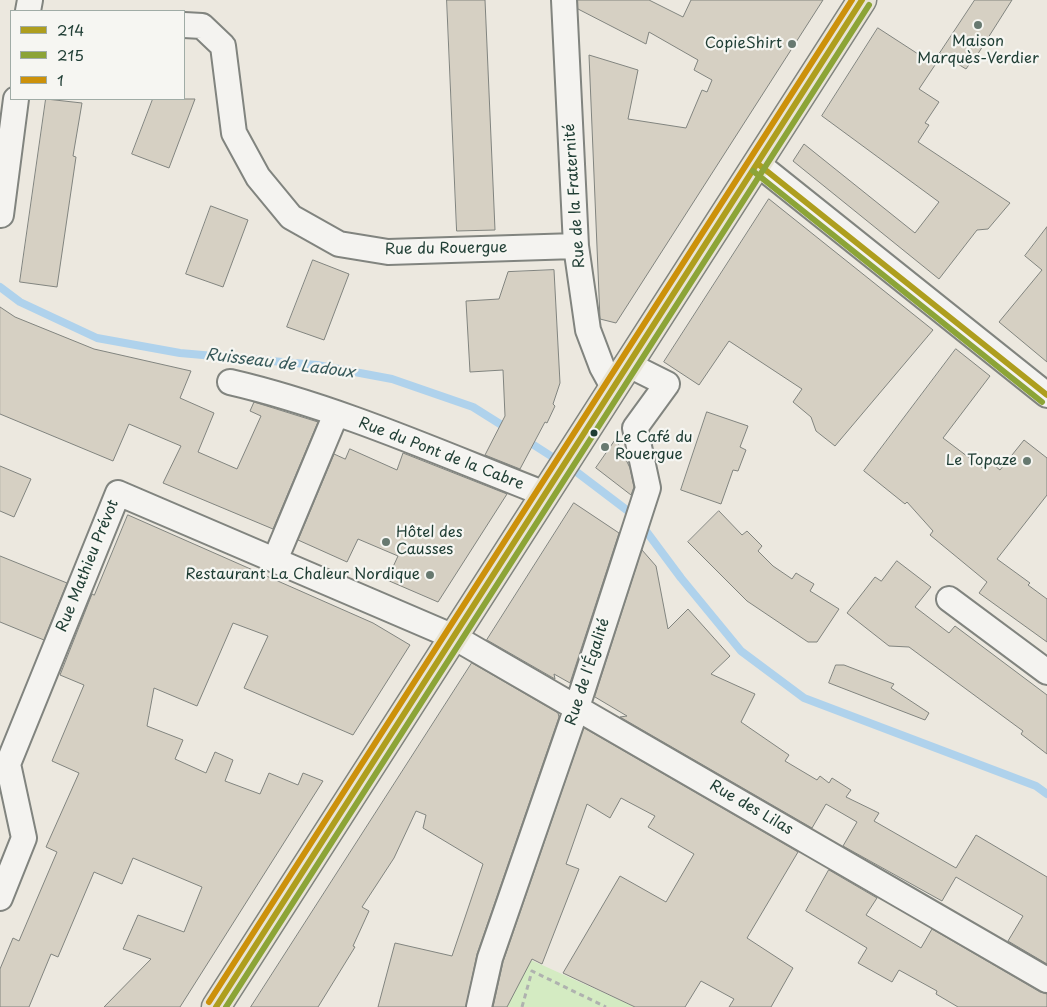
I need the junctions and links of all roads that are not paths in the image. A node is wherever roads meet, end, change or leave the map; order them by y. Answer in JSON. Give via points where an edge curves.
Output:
{"nodes":[{"id":1,"x":564,"y":0,"type":"edge"},
{"id":2,"x":862,"y":0,"type":"edge"},
{"id":3,"x":185,"y":25,"type":"edge"},
{"id":4,"x":16,"y":100,"type":"edge"},
{"id":5,"x":758,"y":164,"type":"junction"},
{"id":6,"x":1,"y":215,"type":"edge"},
{"id":7,"x":576,"y":246,"type":"junction"},
{"id":8,"x":627,"y":364,"type":"junction"},
{"id":9,"x":230,"y":382,"type":"dead end"},
{"id":10,"x":613,"y":387,"type":"junction"},
{"id":11,"x":1047,"y":394,"type":"edge"},
{"id":12,"x":336,"y":414,"type":"junction"},
{"id":13,"x":545,"y":494,"type":"junction"},
{"id":14,"x":275,"y":560,"type":"junction"},
{"id":15,"x":949,"y":599,"type":"dead end"},
{"id":16,"x":454,"y":637,"type":"junction"},
{"id":17,"x":1047,"y":672,"type":"edge"},
{"id":18,"x":577,"y":707,"type":"junction"},
{"id":19,"x":4,"y":763,"type":"edge"},
{"id":20,"x":0,"y":898,"type":"edge"},
{"id":21,"x":1047,"y":980,"type":"edge"},
{"id":22,"x":216,"y":1007,"type":"edge"},
{"id":23,"x":479,"y":1007,"type":"edge"}],
"edges":[{"from":1,"to":7,"type":"street","name":"Rue de la Fraternité"},
{"from":2,"to":5,"type":"main road"},
{"from":3,"to":7,"type":"street","name":"Rue du Rouergue","via":[[202,26],[223,46],[234,133],[258,177],[291,217],[339,244],[388,252]]},
{"from":4,"to":6,"type":"street"},
{"from":5,"to":8,"type":"main road"},
{"from":5,"to":11,"type":"street"},
{"from":7,"to":10,"type":"street","name":"Rue de la Fraternité","via":[[588,330]]},
{"from":8,"to":10,"type":"main road"},
{"from":8,"to":18,"type":"street","name":"Rue de l'Égalité","via":[[667,384],[635,428],[648,488]]},
{"from":9,"to":12,"type":"street","name":"Rue du Pont de la Cabre"},
{"from":10,"to":13,"type":"main road"},
{"from":12,"to":13,"type":"street","name":"Rue du Pont de la Cabre"},
{"from":12,"to":14,"type":"street"},
{"from":13,"to":16,"type":"main road"},
{"from":14,"to":16,"type":"street","name":"Rue Mathieu Prévot"},
{"from":14,"to":19,"type":"street","name":"Rue Mathieu Prévot","via":[[118,493]]},
{"from":15,"to":17,"type":"street"},
{"from":16,"to":18,"type":"street","name":"Rue des Lilas"},
{"from":16,"to":22,"type":"main road"},
{"from":18,"to":21,"type":"street","name":"Rue des Lilas"},
{"from":18,"to":23,"type":"street","name":"Rue de l'Égalité","via":[[490,958]]},
{"from":19,"to":20,"type":"street","name":"Rue Mathieu Prévot","via":[[24,838]]}]}
